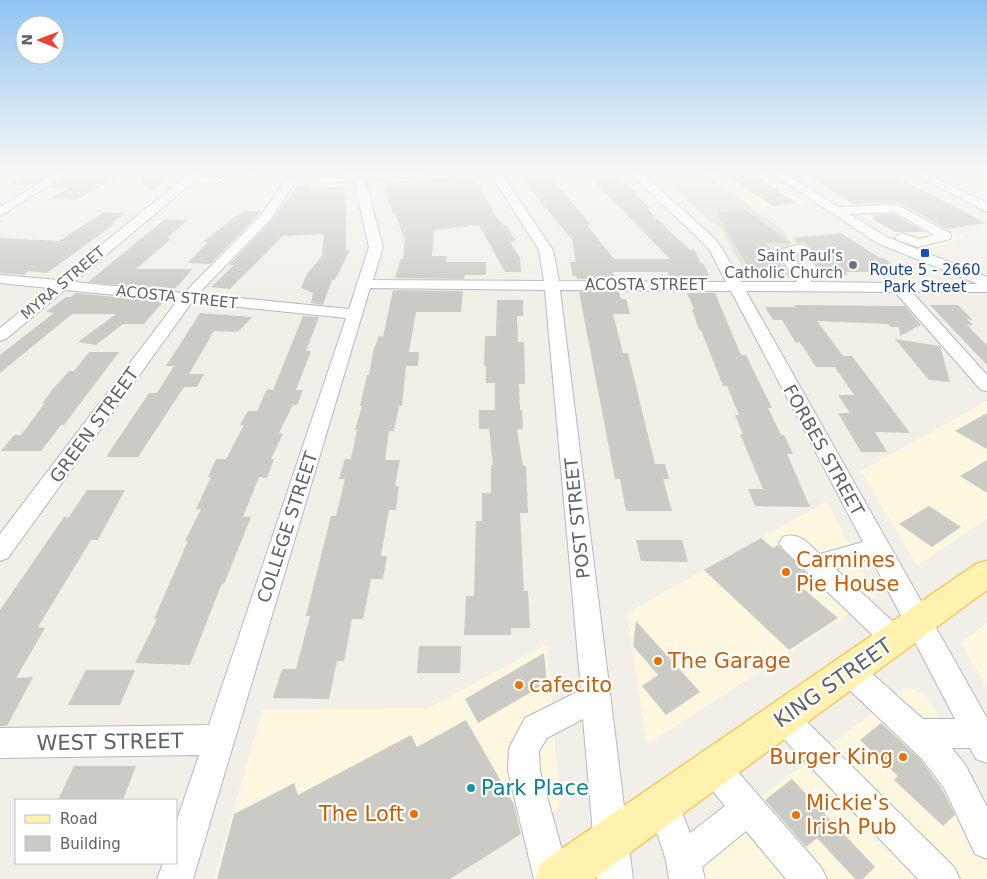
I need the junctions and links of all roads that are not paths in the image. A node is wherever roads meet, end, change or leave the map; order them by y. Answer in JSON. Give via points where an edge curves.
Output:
{"nodes":[{"id":1,"x":146,"y":214,"type":"edge"},
{"id":2,"x":268,"y":214,"type":"edge"},
{"id":3,"x":368,"y":214,"type":"edge"},
{"id":4,"x":522,"y":214,"type":"edge"},
{"id":5,"x":680,"y":214,"type":"edge"},
{"id":6,"x":842,"y":214,"type":"edge"},
{"id":7,"x":907,"y":215,"type":"joint"},
{"id":8,"x":852,"y":220,"type":"junction"},
{"id":9,"x":886,"y":241,"type":"junction"},
{"id":10,"x":802,"y":248,"type":"dead end"},
{"id":11,"x":910,"y":252,"type":"junction"},
{"id":12,"x":0,"y":279,"type":"edge"},
{"id":13,"x":803,"y":281,"type":"junction"},
{"id":14,"x":987,"y":282,"type":"edge"},
{"id":15,"x":365,"y":284,"type":"junction"},
{"id":16,"x":61,"y":285,"type":"junction"},
{"id":17,"x":552,"y":285,"type":"junction"},
{"id":18,"x":735,"y":286,"type":"junction"},
{"id":19,"x":899,"y":287,"type":"junction"},
{"id":20,"x":945,"y":287,"type":"junction"},
{"id":21,"x":971,"y":288,"type":"junction"},
{"id":22,"x":987,"y":288,"type":"edge"},
{"id":23,"x":188,"y":298,"type":"junction"},
{"id":24,"x":987,"y":302,"type":"edge"},
{"id":25,"x":355,"y":314,"type":"junction"},
{"id":26,"x":0,"y":336,"type":"edge"},
{"id":27,"x":987,"y":386,"type":"edge"},
{"id":28,"x":792,"y":543,"type":"dead end"},
{"id":29,"x":877,"y":547,"type":"junction"},
{"id":30,"x":0,"y":552,"type":"edge"},
{"id":31,"x":816,"y":565,"type":"junction"},
{"id":32,"x":983,"y":582,"type":"edge"},
{"id":33,"x":906,"y":630,"type":"junction"},
{"id":34,"x":849,"y":671,"type":"junction"},
{"id":35,"x":596,"y":697,"type":"junction"},
{"id":36,"x":783,"y":718,"type":"junction"},
{"id":37,"x":917,"y":734,"type":"junction"},
{"id":38,"x":219,"y":740,"type":"junction"},
{"id":39,"x":983,"y":741,"type":"edge"},
{"id":40,"x":0,"y":743,"type":"edge"},
{"id":41,"x":714,"y":768,"type":"junction"},
{"id":42,"x":663,"y":803,"type":"junction"},
{"id":43,"x":749,"y":808,"type":"junction"},
{"id":44,"x":987,"y":842,"type":"edge"},
{"id":45,"x":613,"y":860,"type":"edge"},
{"id":46,"x":685,"y":869,"type":"edge"},
{"id":47,"x":175,"y":879,"type":"edge"},
{"id":48,"x":552,"y":879,"type":"edge"},
{"id":49,"x":557,"y":879,"type":"edge"},
{"id":50,"x":810,"y":879,"type":"edge"},
{"id":51,"x":942,"y":879,"type":"edge"}],
"edges":[{"from":1,"to":16,"type":"street","name":"MYRA STREET"},
{"from":2,"to":23,"type":"street","name":"GREEN STREET"},
{"from":3,"to":15,"type":"street","name":"COLLEGE STREET","via":[[376,246]]},
{"from":4,"to":17,"type":"street","name":"POST STREET","via":[[546,250]]},
{"from":5,"to":18,"type":"street","name":"FORBES STREET","via":[[708,240]]},
{"from":6,"to":8,"type":"street"},
{"from":7,"to":8,"type":"street"},
{"from":7,"to":9,"type":"street","via":[[932,228]]},
{"from":8,"to":9,"type":"street"},
{"from":9,"to":11,"type":"street"},
{"from":10,"to":13,"type":"street","via":[[784,253]]},
{"from":11,"to":14,"type":"street"},
{"from":11,"to":20,"type":"street"},
{"from":12,"to":16,"type":"street","name":"ACOSTA STREET"},
{"from":13,"to":18,"type":"street","name":"ACOSTA STREET"},
{"from":13,"to":19,"type":"street","name":"ACOSTA STREET"},
{"from":15,"to":17,"type":"street","name":"ACOSTA STREET"},
{"from":15,"to":25,"type":"street","name":"COLLEGE STREET"},
{"from":16,"to":23,"type":"street","name":"ACOSTA STREET"},
{"from":16,"to":26,"type":"street","name":"MYRA STREET"},
{"from":17,"to":18,"type":"street","name":"ACOSTA STREET"},
{"from":17,"to":35,"type":"street","name":"POST STREET"},
{"from":18,"to":29,"type":"street","name":"FORBES STREET"},
{"from":19,"to":20,"type":"street","name":"ACOSTA STREET"},
{"from":19,"to":27,"type":"street"},
{"from":20,"to":21,"type":"street","name":"ACOSTA STREET"},
{"from":21,"to":22,"type":"street","name":"ACOSTA STREET"},
{"from":21,"to":24,"type":"street"},
{"from":23,"to":25,"type":"street","name":"ACOSTA STREET"},
{"from":23,"to":30,"type":"street","name":"GREEN STREET"},
{"from":25,"to":38,"type":"street","name":"COLLEGE STREET"},
{"from":28,"to":31,"type":"street"},
{"from":29,"to":31,"type":"street"},
{"from":29,"to":33,"type":"street","name":"FORBES STREET"},
{"from":31,"to":33,"type":"street"},
{"from":32,"to":33,"type":"main road","name":"KING STREET"},
{"from":33,"to":34,"type":"main road","name":"KING STREET"},
{"from":33,"to":39,"type":"street","name":"FORBES STREET"},
{"from":34,"to":36,"type":"main road","name":"KING STREET"},
{"from":34,"to":37,"type":"street"},
{"from":35,"to":45,"type":"street","name":"POST STREET"},
{"from":35,"to":48,"type":"street","via":[[536,728],[524,748],[524,771]]},
{"from":36,"to":41,"type":"main road","name":"KING STREET"},
{"from":36,"to":51,"type":"street"},
{"from":37,"to":39,"type":"street"},
{"from":37,"to":44,"type":"street","via":[[956,777]]},
{"from":38,"to":40,"type":"street","name":"WEST STREET"},
{"from":38,"to":47,"type":"street","name":"COLLEGE STREET"},
{"from":41,"to":42,"type":"main road","name":"KING STREET"},
{"from":41,"to":43,"type":"street"},
{"from":42,"to":45,"type":"main road","name":"KING STREET"},
{"from":42,"to":46,"type":"street"},
{"from":43,"to":46,"type":"street"},
{"from":43,"to":50,"type":"street"},
{"from":45,"to":49,"type":"main road","name":"KING STREET"}]}
